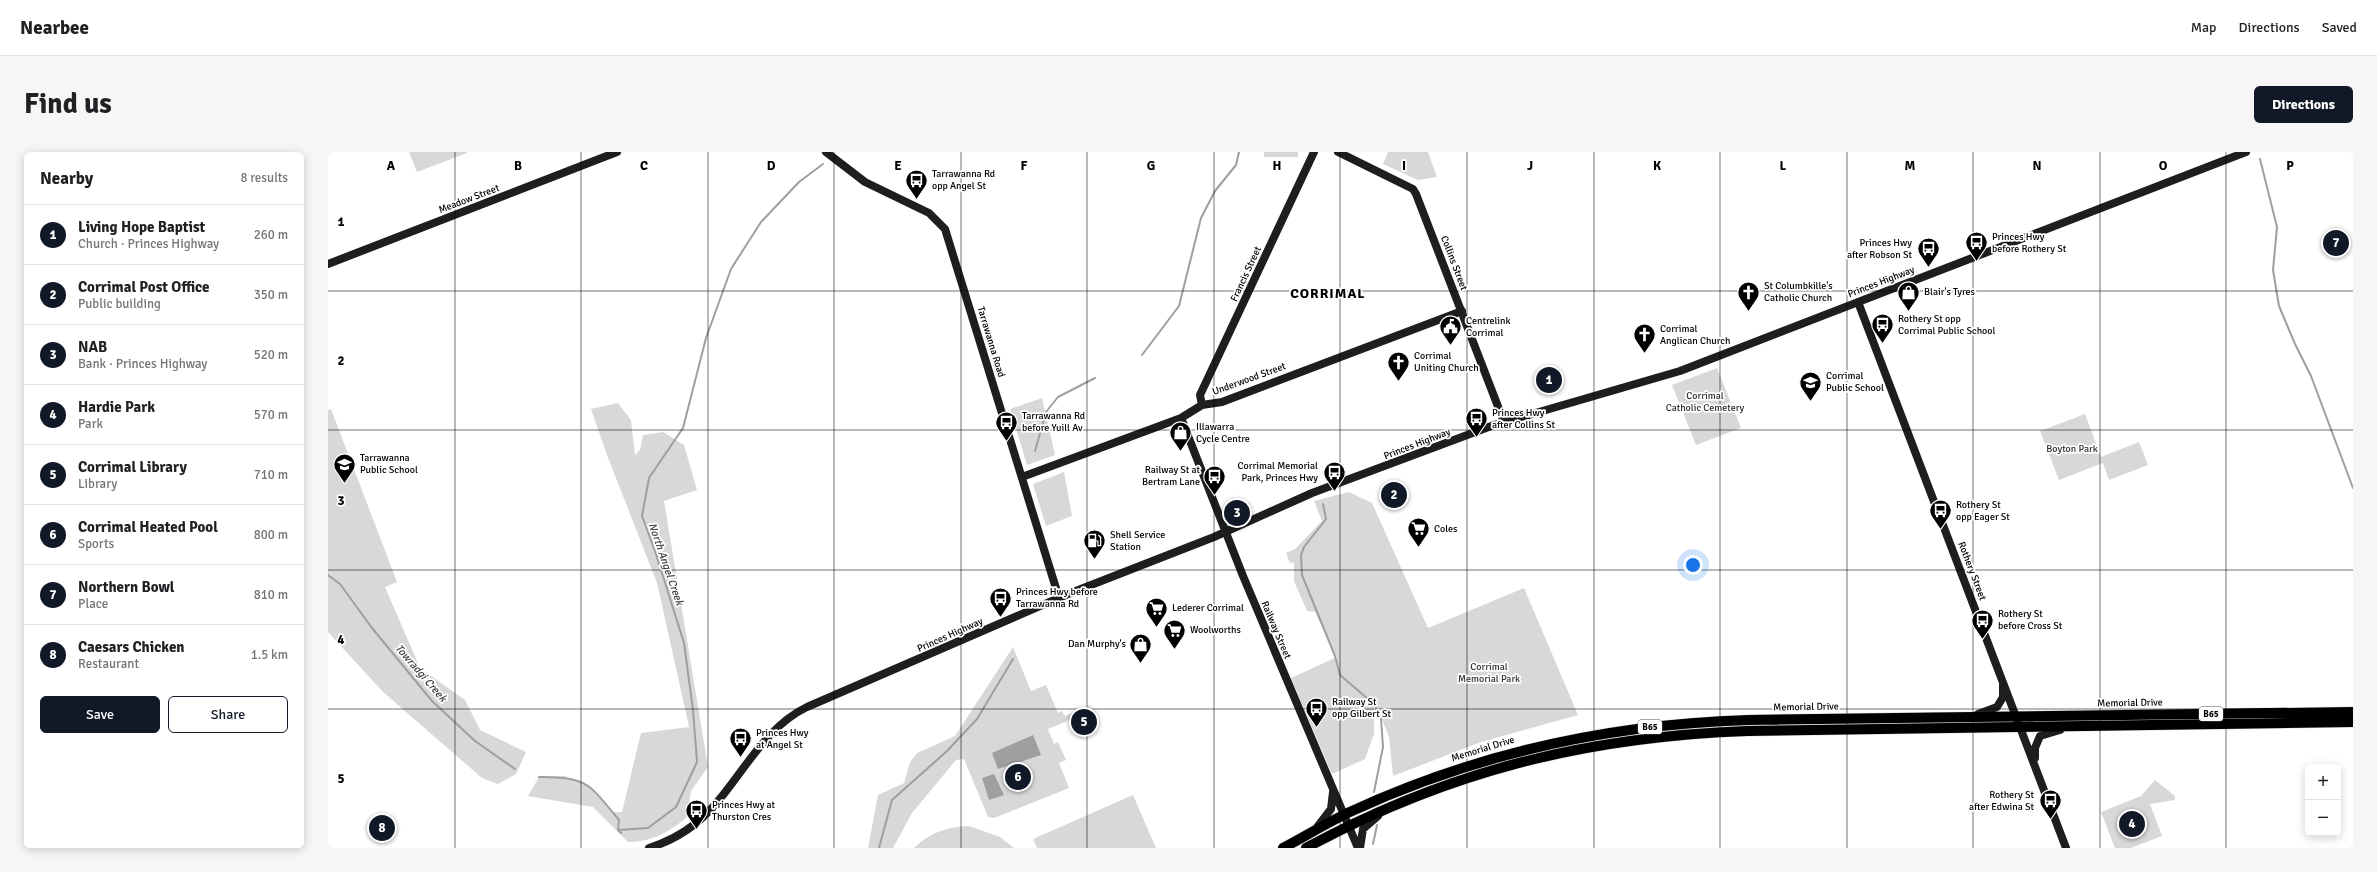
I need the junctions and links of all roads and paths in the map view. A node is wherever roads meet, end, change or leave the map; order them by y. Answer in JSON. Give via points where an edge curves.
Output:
{"nodes":[{"id":1,"x":617,"y":152,"type":"edge"},
{"id":2,"x":826,"y":152,"type":"edge"},
{"id":3,"x":1314,"y":152,"type":"edge"},
{"id":4,"x":1338,"y":152,"type":"edge"},
{"id":5,"x":2246,"y":152,"type":"edge"},
{"id":6,"x":328,"y":264,"type":"edge"},
{"id":7,"x":1858,"y":302,"type":"junction"},
{"id":8,"x":1462,"y":311,"type":"junction"},
{"id":9,"x":1202,"y":405,"type":"junction"},
{"id":10,"x":1181,"y":418,"type":"junction"},
{"id":11,"x":1504,"y":422,"type":"junction"},
{"id":12,"x":1022,"y":477,"type":"junction"},
{"id":13,"x":1225,"y":532,"type":"junction"},
{"id":14,"x":1059,"y":598,"type":"junction"},
{"id":15,"x":2003,"y":679,"type":"junction"},
{"id":16,"x":2353,"y":712,"type":"edge"},
{"id":17,"x":2016,"y":716,"type":"junction"},
{"id":18,"x":1960,"y":717,"type":"junction"},
{"id":19,"x":2353,"y":722,"type":"edge"},
{"id":20,"x":2020,"y":726,"type":"junction"},
{"id":21,"x":2070,"y":727,"type":"junction"},
{"id":22,"x":2037,"y":770,"type":"junction"},
{"id":23,"x":1332,"y":787,"type":"junction"},
{"id":24,"x":1395,"y":804,"type":"junction"},
{"id":25,"x":1344,"y":815,"type":"junction"},
{"id":26,"x":1348,"y":826,"type":"junction"},
{"id":27,"x":1312,"y":832,"type":"junction"},
{"id":28,"x":649,"y":848,"type":"edge"},
{"id":29,"x":1283,"y":848,"type":"edge"},
{"id":30,"x":1306,"y":848,"type":"edge"},
{"id":31,"x":1359,"y":848,"type":"edge"},
{"id":32,"x":2066,"y":848,"type":"edge"}],
"edges":[{"from":1,"to":6,"type":"main road","name":"Meadow Street"},
{"from":2,"to":12,"type":"main road","name":"Tarrawanna Road","via":[[865,182],[929,213],[945,229]]},
{"from":3,"to":9,"type":"main road","name":"Francis Street","via":[[1200,395]]},
{"from":4,"to":8,"type":"main road","name":"Collins Street","via":[[1413,189]]},
{"from":5,"to":7,"type":"main road","name":"Princes Highway"},
{"from":7,"to":11,"type":"main road","name":"Princes Highway","via":[[1666,376]]},
{"from":7,"to":15,"type":"main road","name":"Rothery Street"},
{"from":8,"to":9,"type":"main road","name":"Underwood Street","via":[[1222,402]]},
{"from":8,"to":11,"type":"main road","name":"Collins Street"},
{"from":9,"to":10,"type":"main road","name":"Underwood Street"},
{"from":10,"to":12,"type":"main road","name":"Underwood Street"},
{"from":10,"to":13,"type":"main road","name":"Railway Street"},
{"from":11,"to":13,"type":"main road","name":"Princes Highway","via":[[1312,493]]},
{"from":12,"to":14,"type":"main road","name":"Tarrawanna Road"},
{"from":13,"to":14,"type":"main road","name":"Princes Highway"},
{"from":13,"to":23,"type":"main road","name":"Railway Street"},
{"from":14,"to":28,"type":"main road","name":"Princes Highway","via":[[797,712],[772,734],[705,815],[683,833]]},
{"from":15,"to":17,"type":"main road","name":"Rothery Street"},
{"from":15,"to":18,"type":"main road","via":[[2003,697],[1996,709]]},
{"from":16,"to":17,"type":"main road","name":"Memorial Drive","number":"B65"},
{"from":17,"to":18,"type":"main road","name":"Memorial Drive","number":"B65"},
{"from":17,"to":20,"type":"main road","name":"Rothery Street"},
{"from":18,"to":25,"type":"main road","name":"Memorial Drive","number":"B65","via":[[1708,722],[1614,731],[1543,744],[1474,764],[1412,786]]},
{"from":19,"to":21,"type":"main road","number":"B65"},
{"from":20,"to":21,"type":"main road","number":"B65"},
{"from":20,"to":22,"type":"main road","name":"Rothery Street"},
{"from":20,"to":24,"type":"main road","number":"B65","via":[[1747,731],[1655,736],[1520,761],[1451,782]]},
{"from":21,"to":22,"type":"main road","via":[[2047,732],[2038,739],[2034,748]]},
{"from":22,"to":32,"type":"main road","name":"Rothery Street"},
{"from":23,"to":25,"type":"main road","name":"Railway Street"},
{"from":23,"to":27,"type":"main road","via":[[1331,809],[1323,822]]},
{"from":24,"to":26,"type":"main road","number":"B65"},
{"from":24,"to":31,"type":"main road","via":[[1363,829]]},
{"from":25,"to":26,"type":"main road","name":"Railway Street"},
{"from":25,"to":27,"type":"main road","name":"Memorial Drive","number":"B65"},
{"from":26,"to":30,"type":"main road","number":"B65"},
{"from":26,"to":31,"type":"main road","name":"Railway Street"},
{"from":27,"to":29,"type":"main road","name":"Memorial Drive","number":"B65"}]}
